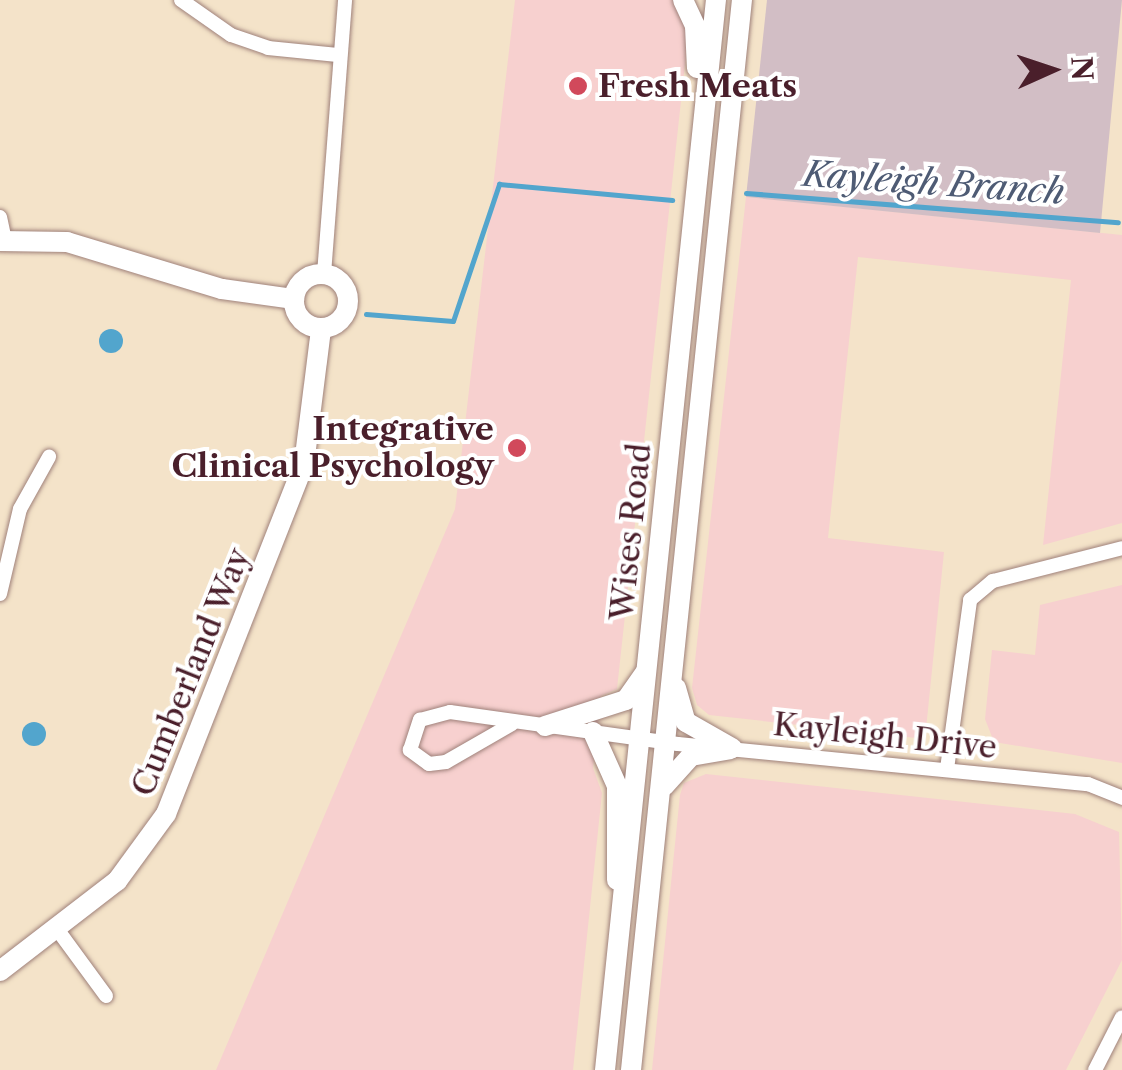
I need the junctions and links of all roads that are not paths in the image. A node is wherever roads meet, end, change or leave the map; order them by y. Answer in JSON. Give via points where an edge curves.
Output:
{"nodes":[{"id":1,"x":181,"y":0,"type":"edge"},
{"id":2,"x":345,"y":0,"type":"edge"},
{"id":3,"x":683,"y":0,"type":"edge"},
{"id":4,"x":716,"y":0,"type":"edge"},
{"id":5,"x":742,"y":0,"type":"edge"},
{"id":6,"x":338,"y":55,"type":"junction"},
{"id":7,"x":700,"y":160,"type":"junction"},
{"id":8,"x":0,"y":217,"type":"edge"},
{"id":9,"x":3,"y":241,"type":"edge"},
{"id":10,"x":324,"y":274,"type":"junction"},
{"id":11,"x":294,"y":300,"type":"junction"},
{"id":12,"x":321,"y":329,"type":"junction"},
{"id":13,"x":50,"y":456,"type":"dead end"},
{"id":14,"x":1122,"y":548,"type":"edge"},
{"id":15,"x":0,"y":594,"type":"edge"},
{"id":16,"x":648,"y":667,"type":"junction"},
{"id":17,"x":673,"y":671,"type":"junction"},
{"id":18,"x":512,"y":724,"type":"junction"},
{"id":19,"x":545,"y":726,"type":"junction"},
{"id":20,"x":593,"y":732,"type":"junction"},
{"id":21,"x":640,"y":740,"type":"junction"},
{"id":22,"x":666,"y":742,"type":"junction"},
{"id":23,"x":732,"y":748,"type":"junction"},
{"id":24,"x":947,"y":768,"type":"junction"},
{"id":25,"x":660,"y":791,"type":"junction"},
{"id":26,"x":1122,"y":798,"type":"edge"},
{"id":27,"x":622,"y":912,"type":"junction"},
{"id":28,"x":57,"y":929,"type":"junction"},
{"id":29,"x":0,"y":971,"type":"edge"},
{"id":30,"x":106,"y":996,"type":"dead end"},
{"id":31,"x":1122,"y":1018,"type":"edge"},
{"id":32,"x":604,"y":1070,"type":"edge"},
{"id":33,"x":632,"y":1070,"type":"edge"},
{"id":34,"x":1095,"y":1070,"type":"edge"}],
"edges":[{"from":1,"to":6,"type":"street","via":[[231,34],[268,48]]},
{"from":2,"to":6,"type":"street"},
{"from":3,"to":7,"type":"main road","via":[[698,46]]},
{"from":4,"to":7,"type":"main road","name":"Wises Road"},
{"from":5,"to":17,"type":"main road","name":"Wises Road"},
{"from":6,"to":10,"type":"street"},
{"from":7,"to":16,"type":"main road","name":"Wises Road"},
{"from":8,"to":9,"type":"street"},
{"from":9,"to":11,"type":"main road","via":[[67,242],[222,290]]},
{"from":10,"to":11,"type":"main road","via":[[300,284]]},
{"from":10,"to":12,"type":"main road","via":[[340,282],[348,298],[344,316]]},
{"from":11,"to":12,"type":"main road","via":[[304,323]]},
{"from":12,"to":28,"type":"main road","name":"Cumberland Way","via":[[304,464],[183,777],[132,864]]},
{"from":13,"to":15,"type":"street","via":[[20,509]]},
{"from":14,"to":24,"type":"street","via":[[993,581],[970,600]]},
{"from":16,"to":19,"type":"main road","via":[[626,700]]},
{"from":16,"to":21,"type":"main road","name":"Wises Road"},
{"from":17,"to":22,"type":"main road","name":"Wises Road"},
{"from":17,"to":23,"type":"main road","via":[[686,722]]},
{"from":18,"to":18,"type":"street","name":"Kayleigh Drive","via":[[446,762],[429,764],[410,750],[420,720],[436,713]]},
{"from":18,"to":19,"type":"street","name":"Kayleigh Drive"},
{"from":19,"to":20,"type":"street","name":"Kayleigh Drive"},
{"from":20,"to":21,"type":"street","name":"Kayleigh Drive"},
{"from":20,"to":27,"type":"main road","via":[[617,786],[612,851]]},
{"from":21,"to":22,"type":"street","name":"Kayleigh Drive"},
{"from":21,"to":27,"type":"main road","name":"Wises Road"},
{"from":22,"to":23,"type":"street","name":"Kayleigh Drive"},
{"from":22,"to":25,"type":"main road","name":"Wises Road"},
{"from":23,"to":24,"type":"street","name":"Kayleigh Drive"},
{"from":23,"to":25,"type":"main road","via":[[691,756]]},
{"from":24,"to":26,"type":"street","name":"Kayleigh Drive","via":[[1088,784]]},
{"from":25,"to":33,"type":"main road","name":"Wises Road"},
{"from":27,"to":32,"type":"main road","name":"Wises Road"},
{"from":28,"to":29,"type":"main road","name":"Cumberland Way"},
{"from":28,"to":30,"type":"street"},
{"from":31,"to":34,"type":"street"}]}
